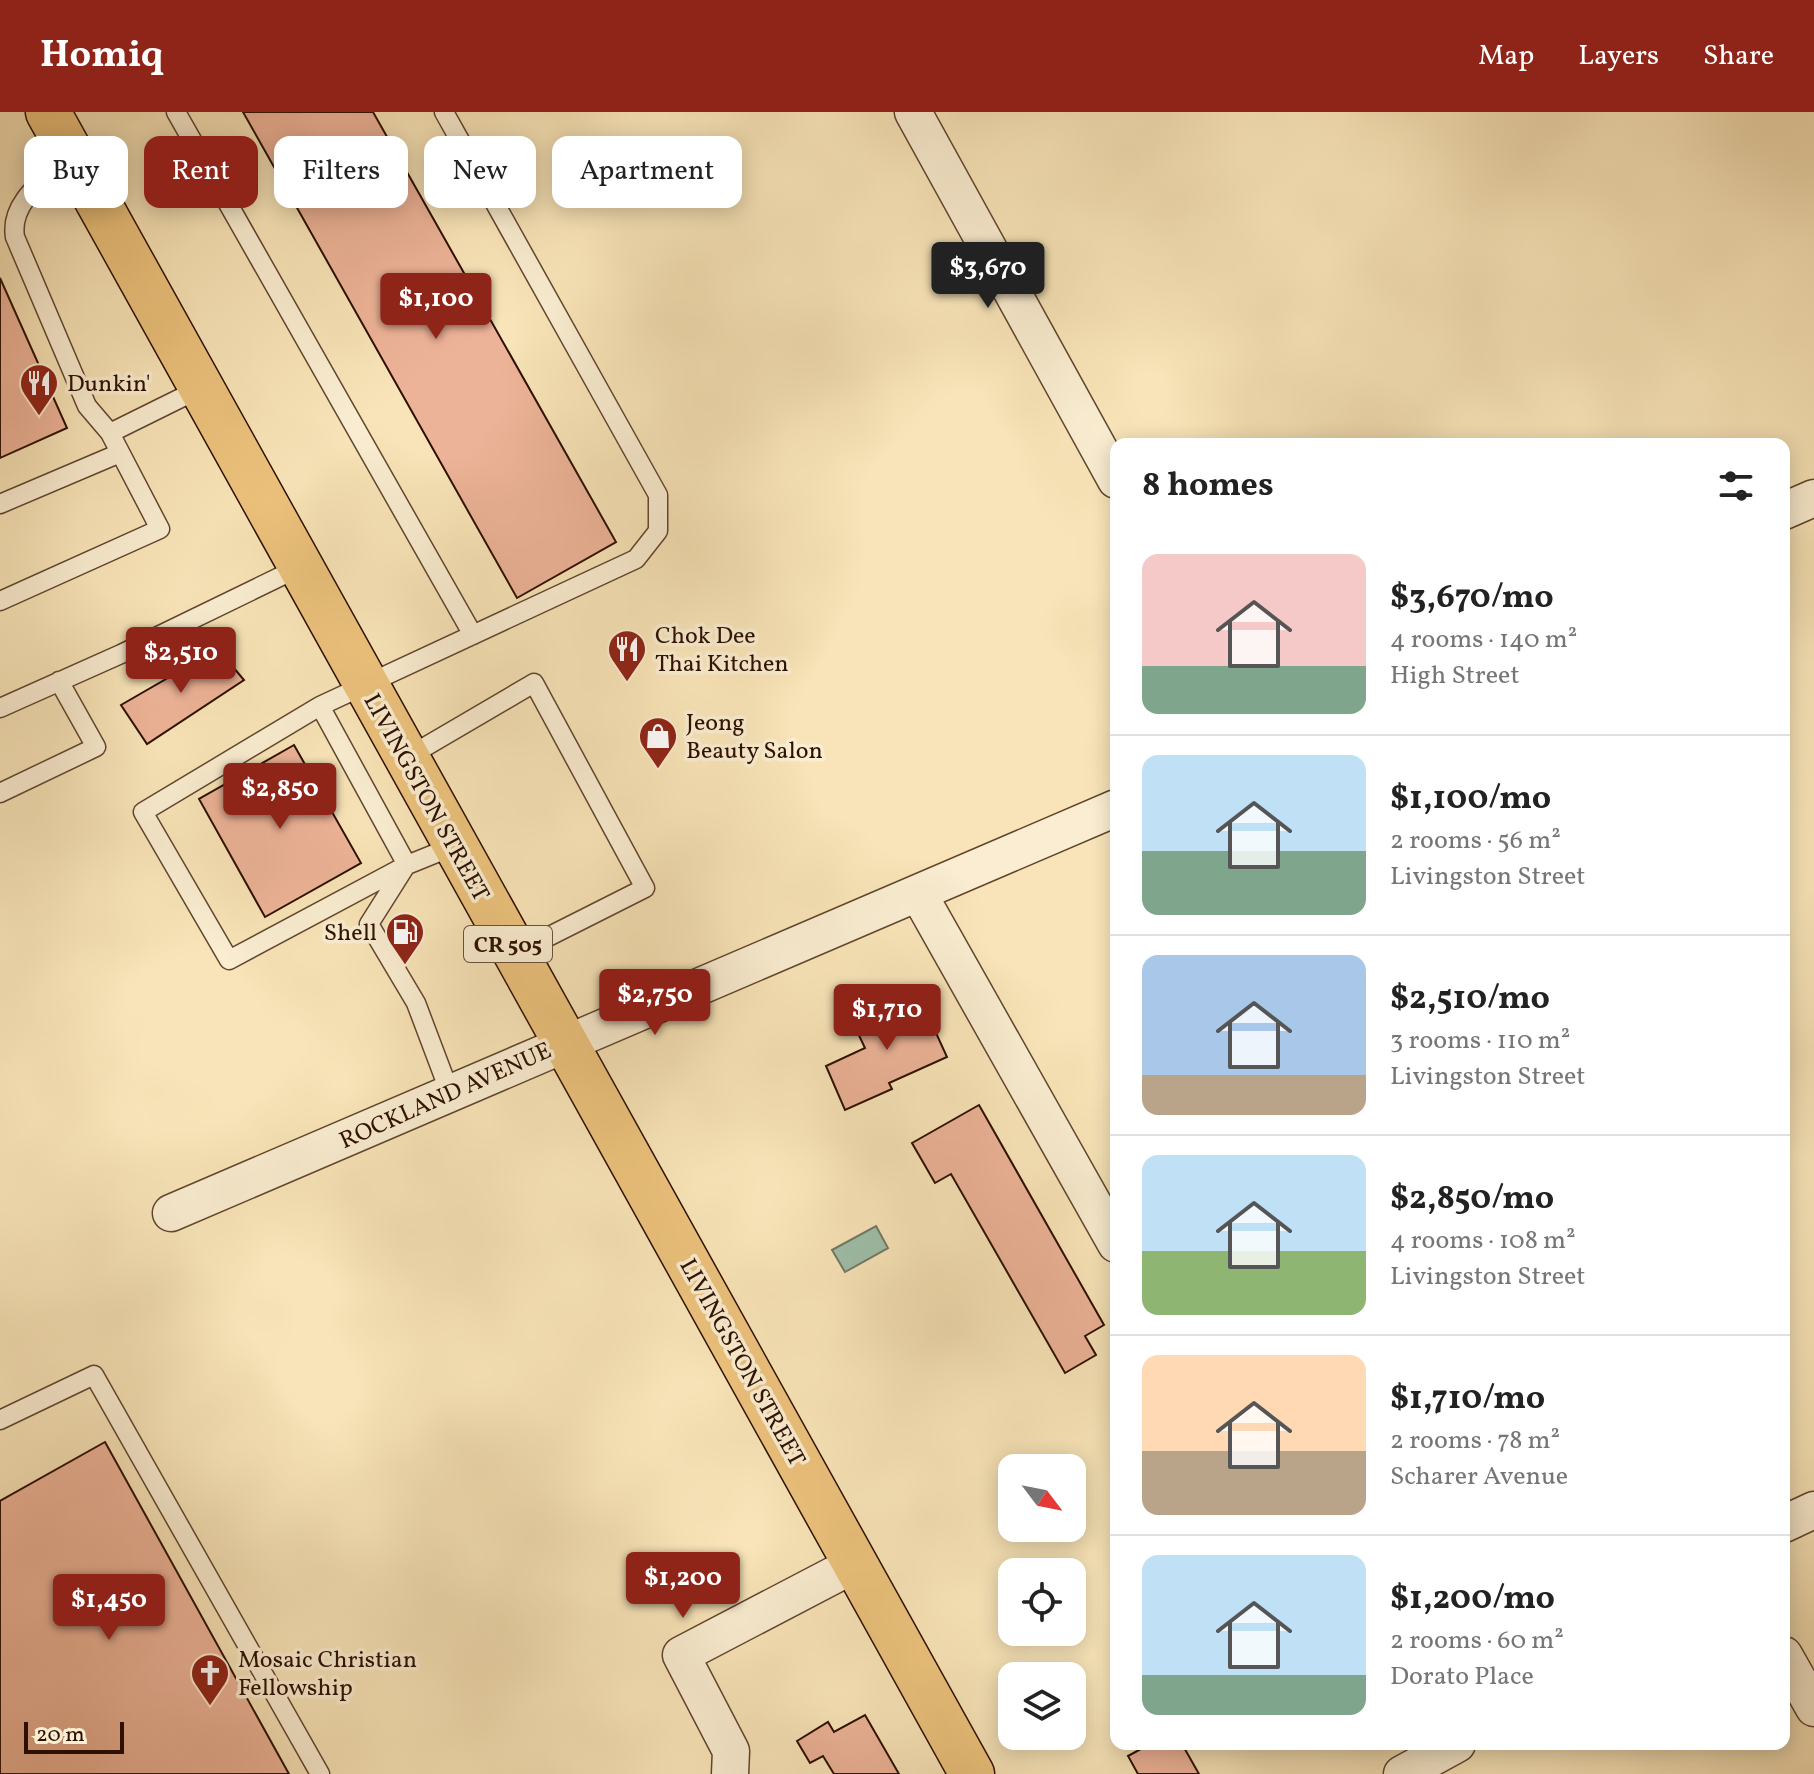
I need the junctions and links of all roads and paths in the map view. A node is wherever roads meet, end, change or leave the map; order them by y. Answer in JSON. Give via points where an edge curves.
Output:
{"nodes":[{"id":1,"x":48,"y":112,"type":"edge"},
{"id":2,"x":176,"y":112,"type":"edge"},
{"id":3,"x":444,"y":112,"type":"edge"},
{"id":4,"x":913,"y":112,"type":"edge"},
{"id":5,"x":61,"y":136,"type":"edge"},
{"id":6,"x":24,"y":201,"type":"edge"},
{"id":7,"x":101,"y":208,"type":"edge"},
{"id":8,"x":201,"y":388,"type":"junction"},
{"id":9,"x":110,"y":433,"type":"junction"},
{"id":10,"x":120,"y":453,"type":"junction"},
{"id":11,"x":1110,"y":469,"type":"edge"},
{"id":12,"x":1814,"y":498,"type":"edge"},
{"id":13,"x":0,"y":504,"type":"edge"},
{"id":14,"x":1790,"y":508,"type":"edge"},
{"id":15,"x":300,"y":567,"type":"junction"},
{"id":16,"x":0,"y":601,"type":"edge"},
{"id":17,"x":473,"y":635,"type":"junction"},
{"id":18,"x":59,"y":681,"type":"junction"},
{"id":19,"x":365,"y":685,"type":"junction"},
{"id":20,"x":320,"y":706,"type":"junction"},
{"id":21,"x":0,"y":708,"type":"edge"},
{"id":22,"x":406,"y":758,"type":"junction"},
{"id":23,"x":0,"y":793,"type":"edge"},
{"id":24,"x":1110,"y":811,"type":"edge"},
{"id":25,"x":454,"y":846,"type":"junction"},
{"id":26,"x":407,"y":865,"type":"junction"},
{"id":27,"x":918,"y":893,"type":"junction"},
{"id":28,"x":514,"y":954,"type":"junction"},
{"id":29,"x":563,"y":1043,"type":"junction"},
{"id":30,"x":450,"y":1093,"type":"junction"},
{"id":31,"x":171,"y":1213,"type":"dead end"},
{"id":32,"x":1110,"y":1233,"type":"edge"},
{"id":33,"x":0,"y":1420,"type":"edge"},
{"id":34,"x":1814,"y":1510,"type":"edge"},
{"id":35,"x":1790,"y":1521,"type":"edge"},
{"id":36,"x":857,"y":1563,"type":"junction"},
{"id":37,"x":1790,"y":1666,"type":"edge"},
{"id":38,"x":1814,"y":1708,"type":"edge"},
{"id":39,"x":1442,"y":1750,"type":"edge"},
{"id":40,"x":1406,"y":1765,"type":"edge"},
{"id":41,"x":320,"y":1774,"type":"edge"},
{"id":42,"x":730,"y":1774,"type":"edge"},
{"id":43,"x":972,"y":1774,"type":"edge"}],
"edges":[{"from":1,"to":5,"type":"main road","name":"LIVINGSTON STREET","number":"CR 505"},
{"from":2,"to":17,"type":"lane"},
{"from":3,"to":17,"type":"lane","via":[[658,495],[658,531],[636,559]]},
{"from":4,"to":11,"type":"street"},
{"from":6,"to":9,"type":"lane","via":[[12,222],[15,237],[87,406]]},
{"from":7,"to":8,"type":"main road","name":"LIVINGSTON STREET","number":"CR 505"},
{"from":8,"to":9,"type":"lane"},
{"from":8,"to":15,"type":"main road","name":"LIVINGSTON STREET","number":"CR 505"},
{"from":9,"to":10,"type":"lane"},
{"from":10,"to":13,"type":"lane"},
{"from":10,"to":16,"type":"lane","via":[[160,529]]},
{"from":12,"to":14,"type":"street"},
{"from":15,"to":18,"type":"lane"},
{"from":15,"to":19,"type":"main road","name":"LIVINGSTON STREET","number":"CR 505"},
{"from":17,"to":19,"type":"lane"},
{"from":18,"to":21,"type":"lane"},
{"from":18,"to":23,"type":"lane","via":[[96,747]]},
{"from":19,"to":20,"type":"lane"},
{"from":19,"to":22,"type":"main road","name":"LIVINGSTON STREET","number":"CR 505"},
{"from":20,"to":26,"type":"lane"},
{"from":20,"to":26,"type":"lane","via":[[143,812],[229,960]]},
{"from":22,"to":25,"type":"main road","name":"LIVINGSTON STREET","number":"CR 505"},
{"from":22,"to":28,"type":"lane","via":[[534,683],[645,888]]},
{"from":24,"to":27,"type":"street","name":"ROCKLAND AVENUE"},
{"from":25,"to":26,"type":"lane"},
{"from":25,"to":28,"type":"main road","name":"LIVINGSTON STREET","number":"CR 505"},
{"from":26,"to":30,"type":"lane","via":[[369,924],[416,1003]]},
{"from":27,"to":29,"type":"street","name":"ROCKLAND AVENUE"},
{"from":27,"to":32,"type":"street"},
{"from":28,"to":29,"type":"main road","name":"LIVINGSTON STREET","number":"CR 505"},
{"from":29,"to":30,"type":"street","name":"ROCKLAND AVENUE"},
{"from":29,"to":36,"type":"main road","name":"LIVINGSTON STREET","number":"CR 505"},
{"from":30,"to":31,"type":"street","name":"ROCKLAND AVENUE"},
{"from":33,"to":41,"type":"lane","via":[[94,1375]]},
{"from":34,"to":35,"type":"street"},
{"from":36,"to":42,"type":"street","via":[[681,1655],[731,1751]]},
{"from":36,"to":43,"type":"main road","name":"LIVINGSTON STREET","number":"CR 505"},
{"from":37,"to":38,"type":"street"},
{"from":39,"to":40,"type":"street"}]}
